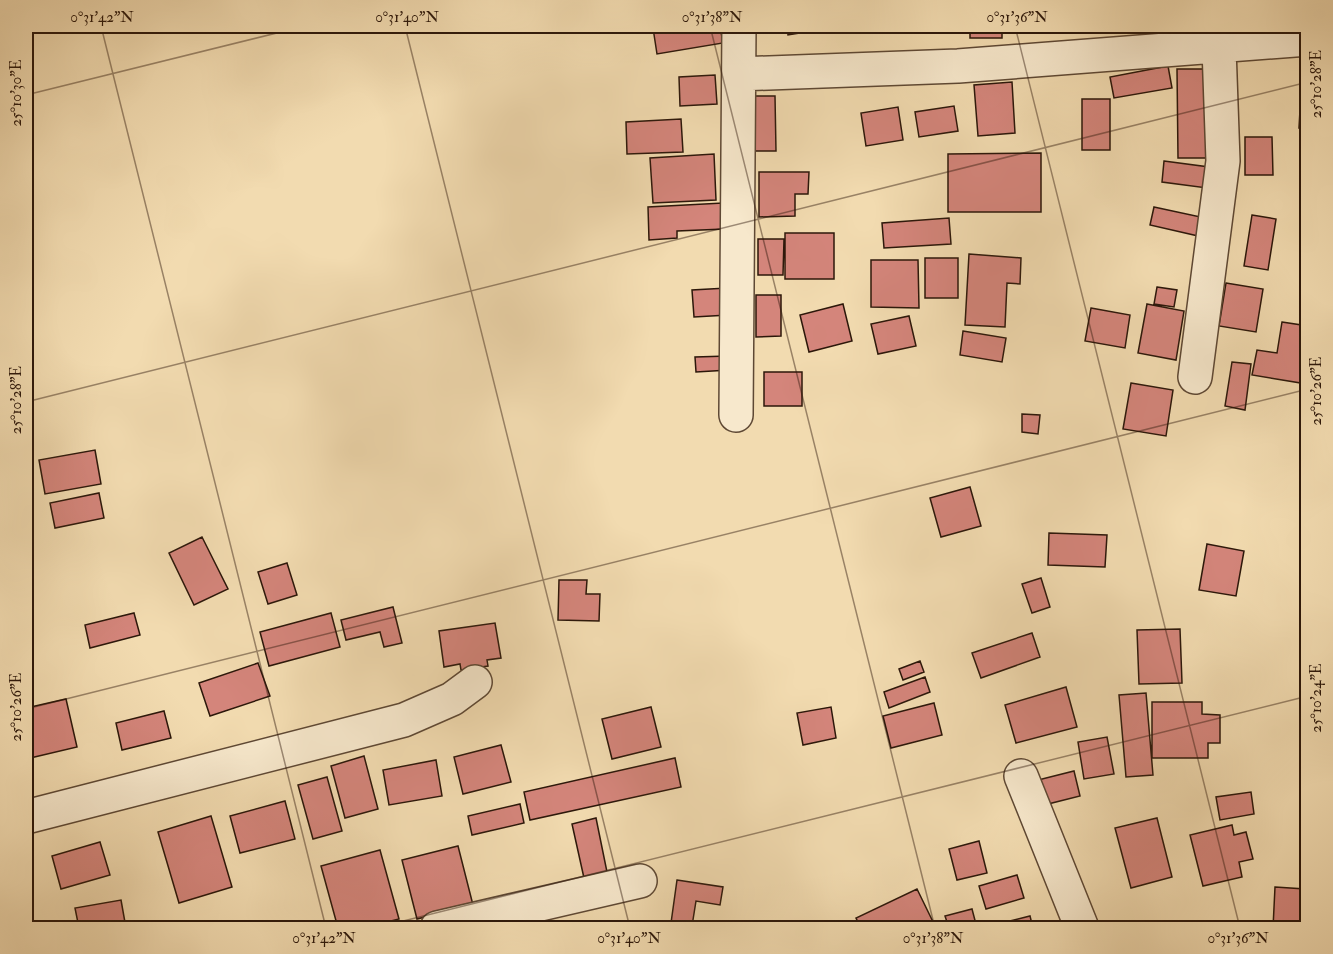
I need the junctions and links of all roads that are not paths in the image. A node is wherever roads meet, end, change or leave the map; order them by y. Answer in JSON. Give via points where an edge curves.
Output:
{"nodes":[{"id":1,"x":739,"y":26,"type":"edge"},
{"id":2,"x":1308,"y":39,"type":"edge"},
{"id":3,"x":1219,"y":48,"type":"junction"},
{"id":4,"x":739,"y":74,"type":"junction"},
{"id":5,"x":1195,"y":377,"type":"dead end"},
{"id":6,"x":736,"y":415,"type":"dead end"},
{"id":7,"x":475,"y":682,"type":"dead end"},
{"id":8,"x":1021,"y":776,"type":"dead end"},
{"id":9,"x":26,"y":817,"type":"edge"},
{"id":10,"x":640,"y":881,"type":"dead end"},
{"id":11,"x":437,"y":928,"type":"edge"},
{"id":12,"x":1082,"y":928,"type":"edge"}],
"edges":[{"from":1,"to":4,"type":"street"},
{"from":2,"to":3,"type":"street"},
{"from":3,"to":4,"type":"street","via":[[958,66]]},
{"from":3,"to":5,"type":"street","via":[[1223,161]]},
{"from":4,"to":6,"type":"street"},
{"from":7,"to":9,"type":"street","via":[[453,699],[404,720]]},
{"from":8,"to":12,"type":"street"},
{"from":10,"to":11,"type":"street"}]}
